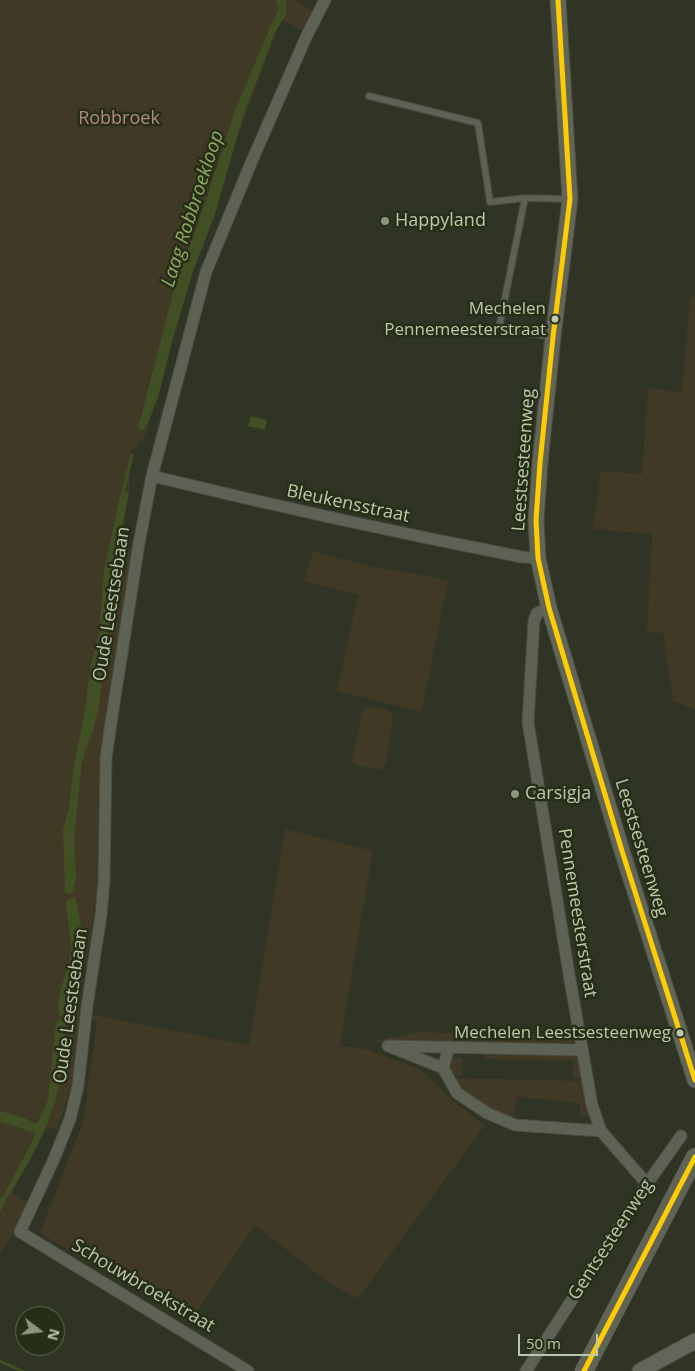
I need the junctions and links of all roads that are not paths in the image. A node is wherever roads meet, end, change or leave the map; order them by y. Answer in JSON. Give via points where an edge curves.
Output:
{"nodes":[{"id":1,"x":325,"y":0,"type":"edge"},
{"id":2,"x":558,"y":0,"type":"edge"},
{"id":3,"x":369,"y":96,"type":"dead end"},
{"id":4,"x":526,"y":198,"type":"junction"},
{"id":5,"x":570,"y":199,"type":"junction"},
{"id":6,"x":553,"y":337,"type":"junction"},
{"id":7,"x":152,"y":476,"type":"junction"},
{"id":8,"x":538,"y":558,"type":"junction"},
{"id":9,"x":549,"y":608,"type":"junction"},
{"id":10,"x":449,"y":1047,"type":"junction"},
{"id":11,"x":582,"y":1050,"type":"junction"},
{"id":12,"x":443,"y":1068,"type":"junction"},
{"id":13,"x":695,"y":1080,"type":"edge"},
{"id":14,"x":601,"y":1131,"type":"junction"},
{"id":15,"x":681,"y":1136,"type":"dead end"},
{"id":16,"x":695,"y":1157,"type":"edge"},
{"id":17,"x":695,"y":1179,"type":"edge"},
{"id":18,"x":647,"y":1184,"type":"junction"},
{"id":19,"x":20,"y":1232,"type":"joint"},
{"id":20,"x":695,"y":1341,"type":"edge"},
{"id":21,"x":592,"y":1370,"type":"edge"},
{"id":22,"x":248,"y":1371,"type":"edge"},
{"id":23,"x":526,"y":1371,"type":"edge"},
{"id":24,"x":640,"y":1371,"type":"edge"}],
"edges":[{"from":1,"to":7,"type":"street","name":"Oude Leestsebaan","via":[[206,272]]},
{"from":2,"to":5,"type":"street","name":"Leestsesteenweg"},
{"from":3,"to":4,"type":"lane","via":[[478,123],[490,202]]},
{"from":4,"to":5,"type":"lane"},
{"from":4,"to":6,"type":"lane","via":[[500,328]]},
{"from":5,"to":6,"type":"street","name":"Leestsesteenweg"},
{"from":6,"to":8,"type":"street","name":"Leestsesteenweg","via":[[536,520]]},
{"from":7,"to":8,"type":"street","name":"Bleukensstraat","via":[[297,511]]},
{"from":7,"to":19,"type":"street","name":"Oude Leestsebaan","via":[[106,758],[104,881],[78,1086],[54,1159]]},
{"from":8,"to":9,"type":"street","name":"Leestsesteenweg"},
{"from":9,"to":11,"type":"street","name":"Pennemeesterstraat","via":[[537,613],[534,621],[528,722]]},
{"from":9,"to":13,"type":"street","name":"Leestsesteenweg"},
{"from":10,"to":11,"type":"street"},
{"from":10,"to":12,"type":"street"},
{"from":10,"to":12,"type":"street","via":[[388,1046]]},
{"from":11,"to":14,"type":"street","name":"Pennemeesterstraat","via":[[592,1105]]},
{"from":12,"to":14,"type":"street","via":[[457,1093],[487,1113],[515,1125]]},
{"from":14,"to":18,"type":"street","name":"Pennemeesterstraat"},
{"from":15,"to":18,"type":"street","name":"Gentsesteenweg"},
{"from":16,"to":21,"type":"main road","name":"Gentsesteenweg"},
{"from":17,"to":21,"type":"main road","name":"Gentsesteenweg"},
{"from":18,"to":23,"type":"street","name":"Gentsesteenweg"},
{"from":19,"to":22,"type":"street","name":"Schouwbroekstraat"},
{"from":20,"to":24,"type":"street"}]}
